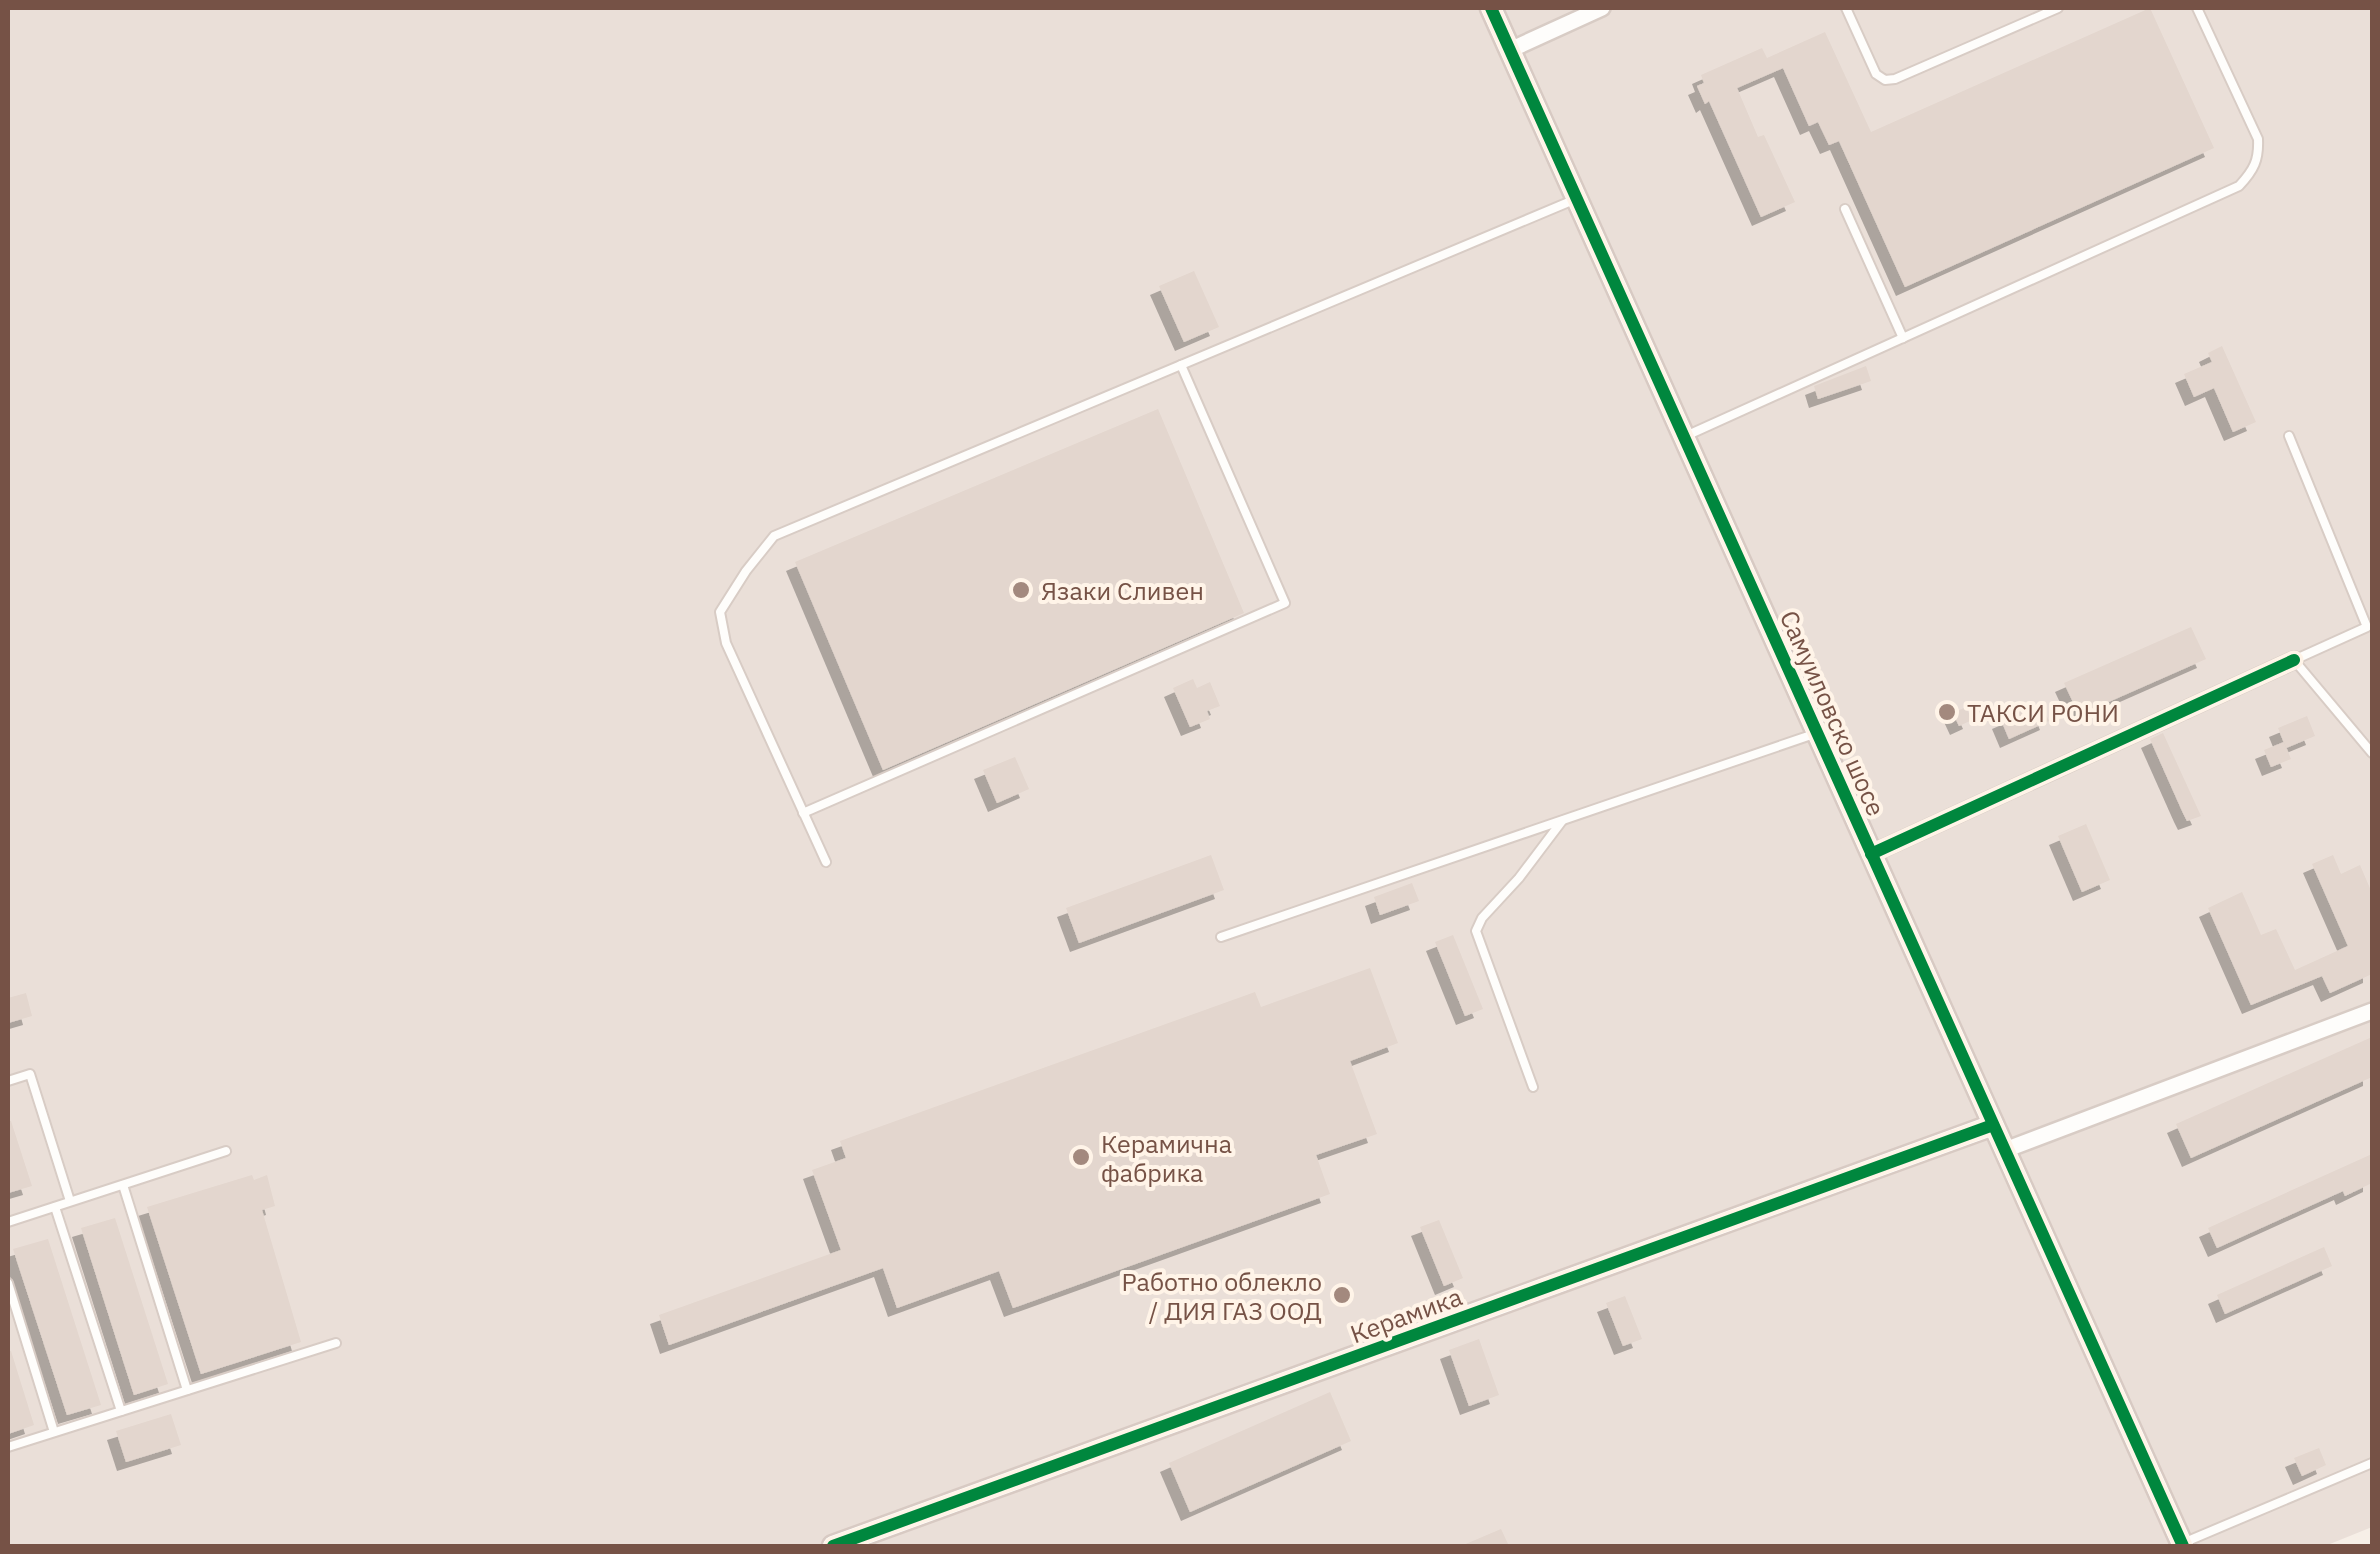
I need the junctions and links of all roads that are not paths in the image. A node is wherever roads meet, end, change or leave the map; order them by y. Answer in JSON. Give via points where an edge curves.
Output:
{"nodes":[{"id":1,"x":1491,"y":8,"type":"edge"},
{"id":2,"x":1602,"y":8,"type":"edge"},
{"id":3,"x":1846,"y":8,"type":"edge"},
{"id":4,"x":2058,"y":8,"type":"edge"},
{"id":5,"x":2196,"y":8,"type":"edge"},
{"id":6,"x":1510,"y":50,"type":"junction"},
{"id":7,"x":1577,"y":198,"type":"junction"},
{"id":8,"x":1845,"y":209,"type":"dead end"},
{"id":9,"x":1903,"y":338,"type":"junction"},
{"id":10,"x":1181,"y":365,"type":"junction"},
{"id":11,"x":2289,"y":436,"type":"dead end"},
{"id":12,"x":1684,"y":437,"type":"junction"},
{"id":13,"x":2294,"y":660,"type":"junction"},
{"id":14,"x":1818,"y":734,"type":"junction"},
{"id":15,"x":2372,"y":753,"type":"edge"},
{"id":16,"x":803,"y":813,"type":"junction"},
{"id":17,"x":1562,"y":820,"type":"junction"},
{"id":18,"x":1871,"y":854,"type":"junction"},
{"id":19,"x":826,"y":862,"type":"dead end"},
{"id":20,"x":1221,"y":937,"type":"dead end"},
{"id":21,"x":2372,"y":1011,"type":"edge"},
{"id":22,"x":8,"y":1081,"type":"edge"},
{"id":23,"x":1534,"y":1088,"type":"dead end"},
{"id":24,"x":1994,"y":1125,"type":"junction"},
{"id":25,"x":2004,"y":1150,"type":"junction"},
{"id":26,"x":226,"y":1151,"type":"dead end"},
{"id":27,"x":124,"y":1184,"type":"junction"},
{"id":28,"x":70,"y":1201,"type":"junction"},
{"id":29,"x":55,"y":1206,"type":"junction"},
{"id":30,"x":8,"y":1222,"type":"edge"},
{"id":31,"x":8,"y":1284,"type":"edge"},
{"id":32,"x":336,"y":1343,"type":"dead end"},
{"id":33,"x":187,"y":1390,"type":"junction"},
{"id":34,"x":122,"y":1410,"type":"junction"},
{"id":35,"x":54,"y":1432,"type":"junction"},
{"id":36,"x":8,"y":1447,"type":"edge"},
{"id":37,"x":2372,"y":1464,"type":"edge"},
{"id":38,"x":833,"y":1546,"type":"edge"},
{"id":39,"x":2179,"y":1546,"type":"edge"}],
"edges":[{"from":1,"to":6,"type":"street","name":"Самуиловско шосе"},
{"from":2,"to":6,"type":"street"},
{"from":3,"to":4,"type":"lane","via":[[1884,80]]},
{"from":5,"to":9,"type":"lane","via":[[2258,138],[2252,172],[2239,186]]},
{"from":6,"to":7,"type":"street","name":"Самуиловско шосе"},
{"from":7,"to":10,"type":"lane"},
{"from":7,"to":12,"type":"street","name":"Самуиловско шосе"},
{"from":8,"to":9,"type":"lane"},
{"from":9,"to":12,"type":"lane"},
{"from":10,"to":16,"type":"lane","via":[[774,536],[720,612],[726,643]]},
{"from":10,"to":16,"type":"lane","via":[[1286,603]]},
{"from":11,"to":13,"type":"lane","via":[[2367,628]]},
{"from":12,"to":14,"type":"street","name":"Самуиловско шосе"},
{"from":13,"to":15,"type":"lane"},
{"from":13,"to":18,"type":"street"},
{"from":14,"to":17,"type":"lane"},
{"from":14,"to":18,"type":"street","name":"Самуиловско шосе"},
{"from":16,"to":19,"type":"lane"},
{"from":17,"to":20,"type":"lane"},
{"from":17,"to":23,"type":"lane","via":[[1476,931]]},
{"from":18,"to":24,"type":"street","name":"Самуиловско шосе"},
{"from":21,"to":25,"type":"street"},
{"from":22,"to":28,"type":"lane","via":[[30,1074]]},
{"from":24,"to":25,"type":"street","name":"Самуиловско шосе"},
{"from":24,"to":38,"type":"street","name":"Керамика"},
{"from":25,"to":39,"type":"street","name":"Самуиловско шосе"},
{"from":26,"to":27,"type":"lane"},
{"from":27,"to":28,"type":"lane"},
{"from":27,"to":33,"type":"lane"},
{"from":28,"to":29,"type":"lane"},
{"from":29,"to":30,"type":"lane"},
{"from":29,"to":34,"type":"lane"},
{"from":31,"to":35,"type":"lane"},
{"from":32,"to":33,"type":"lane"},
{"from":33,"to":34,"type":"lane"},
{"from":34,"to":35,"type":"lane"},
{"from":35,"to":36,"type":"lane"},
{"from":37,"to":39,"type":"lane"}]}
